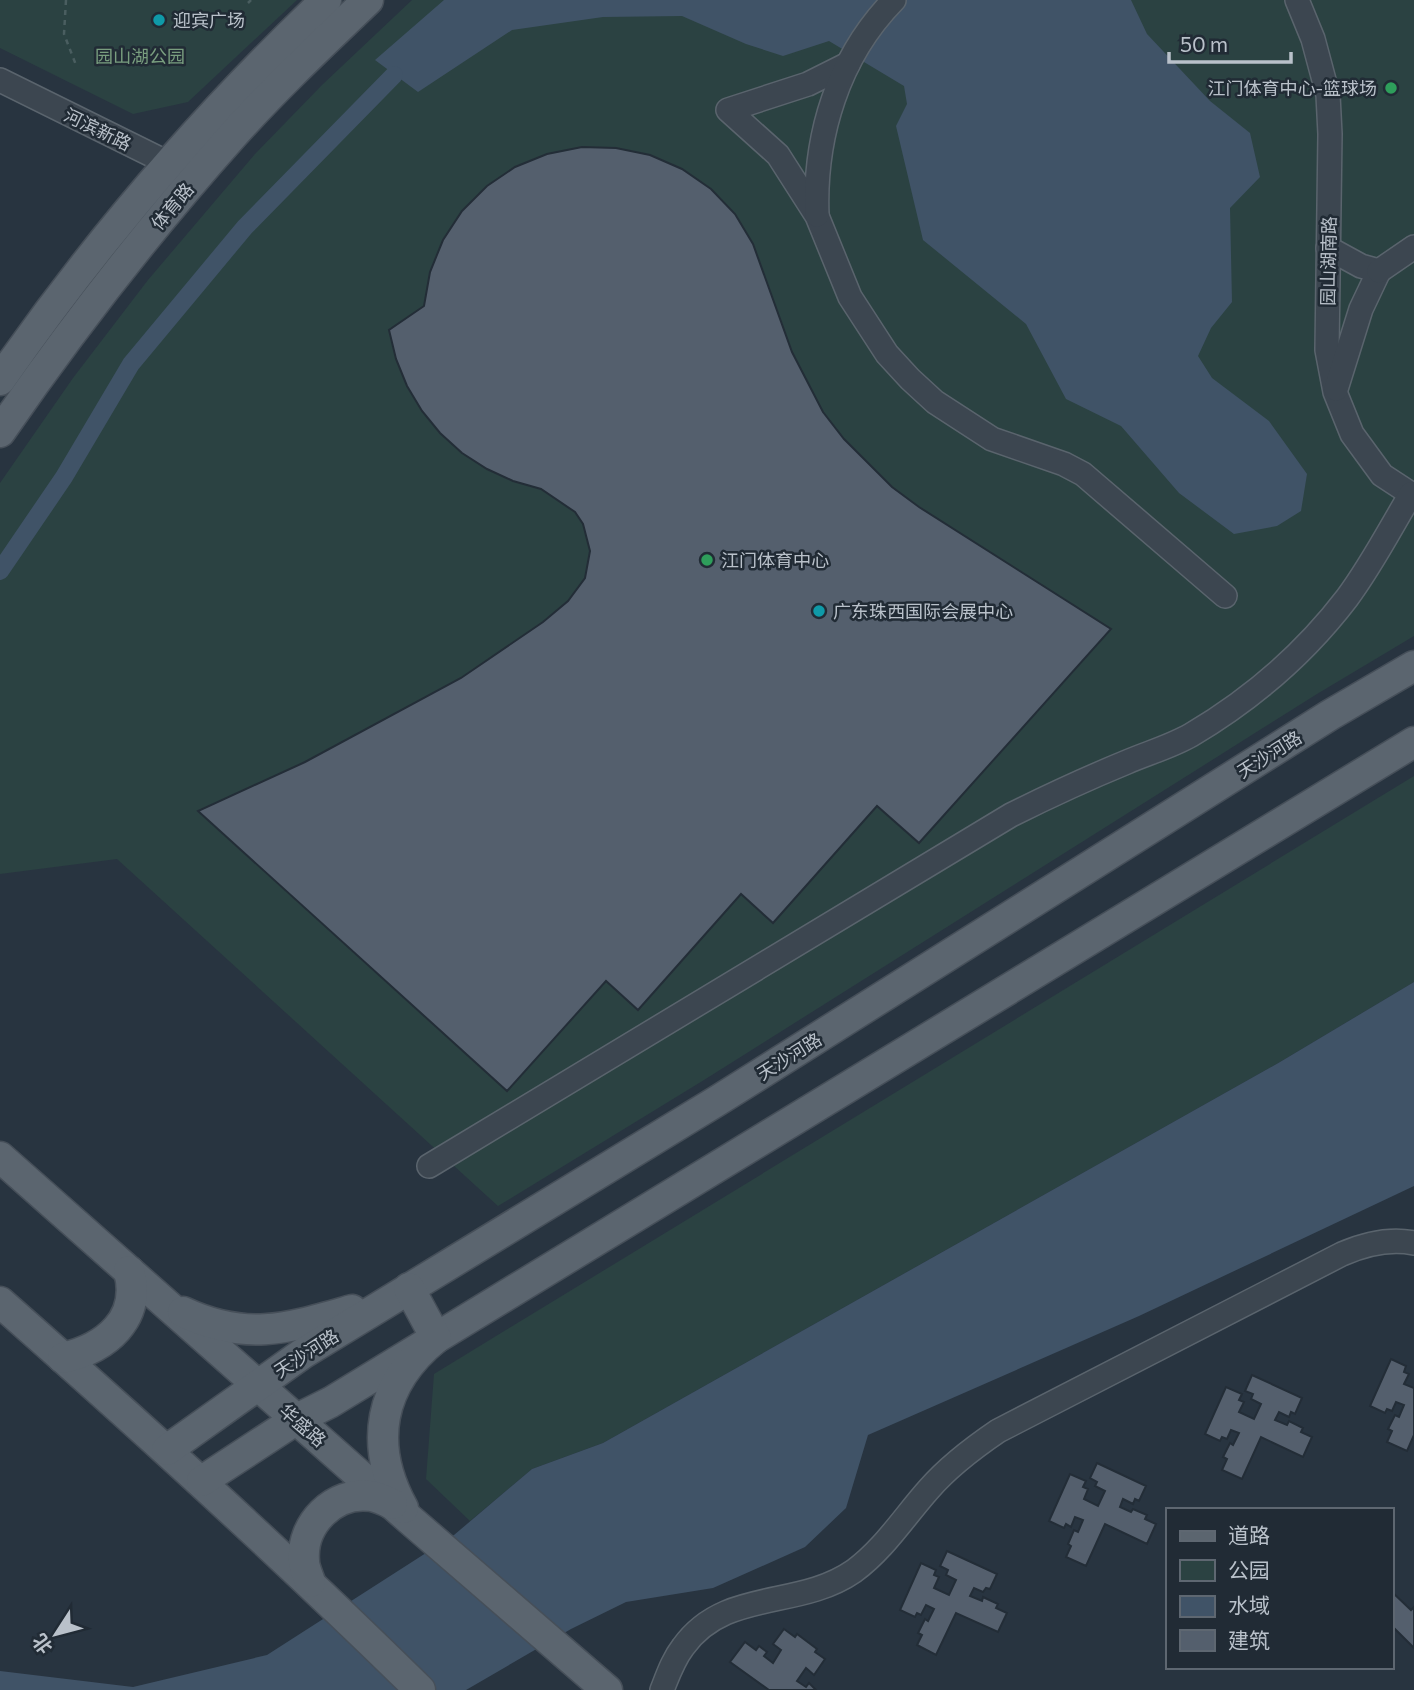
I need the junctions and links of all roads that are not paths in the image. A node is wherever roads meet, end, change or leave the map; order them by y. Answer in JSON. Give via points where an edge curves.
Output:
{"nodes":[{"id":1,"x":326,"y":0,"type":"edge"},
{"id":2,"x":368,"y":0,"type":"edge"},
{"id":3,"x":894,"y":0,"type":"edge"},
{"id":4,"x":1297,"y":0,"type":"edge"},
{"id":5,"x":848,"y":64,"type":"junction"},
{"id":6,"x":0,"y":80,"type":"edge"},
{"id":7,"x":170,"y":164,"type":"junction"},
{"id":8,"x":197,"y":177,"type":"junction"},
{"id":9,"x":817,"y":216,"type":"junction"},
{"id":10,"x":1414,"y":247,"type":"edge"},
{"id":11,"x":1328,"y":248,"type":"junction"},
{"id":12,"x":1379,"y":271,"type":"junction"},
{"id":13,"x":0,"y":380,"type":"edge"},
{"id":14,"x":1335,"y":392,"type":"junction"},
{"id":15,"x":0,"y":432,"type":"edge"},
{"id":16,"x":1412,"y":495,"type":"edge"},
{"id":17,"x":1225,"y":596,"type":"dead end"},
{"id":18,"x":1414,"y":666,"type":"edge"},
{"id":19,"x":1414,"y":742,"type":"edge"},
{"id":20,"x":0,"y":1157,"type":"edge"},
{"id":21,"x":429,"y":1166,"type":"dead end"},
{"id":22,"x":1414,"y":1242,"type":"edge"},
{"id":23,"x":129,"y":1271,"type":"junction"},
{"id":24,"x":401,"y":1293,"type":"junction"},
{"id":25,"x":0,"y":1302,"type":"edge"},
{"id":26,"x":165,"y":1303,"type":"junction"},
{"id":27,"x":436,"y":1338,"type":"junction"},
{"id":28,"x":63,"y":1358,"type":"junction"},
{"id":29,"x":258,"y":1385,"type":"junction"},
{"id":30,"x":297,"y":1419,"type":"junction"},
{"id":31,"x":167,"y":1450,"type":"junction"},
{"id":32,"x":202,"y":1481,"type":"junction"},
{"id":33,"x":408,"y":1518,"type":"junction"},
{"id":34,"x":310,"y":1582,"type":"junction"},
{"id":35,"x":420,"y":1690,"type":"edge"},
{"id":36,"x":607,"y":1690,"type":"edge"},
{"id":37,"x":662,"y":1690,"type":"edge"}],
"edges":[{"from":1,"to":7,"type":"main road","name":"体育路","via":[[220,106]]},
{"from":2,"to":8,"type":"main road","name":"体育路","via":[[233,134]]},
{"from":3,"to":5,"type":"street"},
{"from":4,"to":11,"type":"street","name":"园山湖南路","via":[[1328,95]]},
{"from":5,"to":9,"type":"street","via":[[820,149]]},
{"from":5,"to":9,"type":"street","via":[[808,84],[728,110],[778,155]]},
{"from":6,"to":7,"type":"street","name":"河滨新路"},
{"from":7,"to":8,"type":"street","name":"河滨新路"},
{"from":7,"to":13,"type":"main road","name":"体育路","via":[[102,243]]},
{"from":8,"to":15,"type":"main road","name":"体育路","via":[[117,272]]},
{"from":9,"to":17,"type":"street","via":[[850,297],[887,354],[910,379],[992,439],[1083,474]]},
{"from":10,"to":12,"type":"street"},
{"from":11,"to":12,"type":"street"},
{"from":11,"to":14,"type":"street","name":"园山湖南路","via":[[1327,350]]},
{"from":12,"to":14,"type":"street","via":[[1361,309]]},
{"from":14,"to":16,"type":"street","name":"园山湖南路","via":[[1352,434],[1382,474]]},
{"from":16,"to":21,"type":"street","via":[[1333,615],[1271,679],[1235,706],[1189,736],[1011,815]]},
{"from":18,"to":24,"type":"main road","name":"天沙河路"},
{"from":19,"to":27,"type":"main road"},
{"from":20,"to":23,"type":"main road","name":"华盛路"},
{"from":22,"to":37,"type":"street","via":[[1374,1243],[1342,1254],[998,1431],[945,1472],[887,1541],[852,1572],[810,1592],[737,1607],[701,1627],[678,1654]]},
{"from":23,"to":26,"type":"main road","name":"华盛路"},
{"from":23,"to":28,"type":"main road","via":[[128,1310],[114,1333],[92,1349]]},
{"from":24,"to":26,"type":"main road","via":[[306,1325],[257,1330],[209,1322]]},
{"from":24,"to":27,"type":"main road"},
{"from":24,"to":29,"type":"main road","name":"天沙河路"},
{"from":25,"to":28,"type":"main road"},
{"from":26,"to":29,"type":"main road","name":"华盛路"},
{"from":27,"to":30,"type":"main road"},
{"from":27,"to":33,"type":"main road","via":[[404,1369],[393,1389],[382,1432],[388,1477]]},
{"from":28,"to":31,"type":"main road"},
{"from":29,"to":30,"type":"main road","name":"华盛路"},
{"from":29,"to":31,"type":"main road","name":"天沙河路"},
{"from":30,"to":32,"type":"main road"},
{"from":30,"to":33,"type":"main road","name":"华盛路"},
{"from":31,"to":32,"type":"main road"},
{"from":32,"to":34,"type":"main road"},
{"from":33,"to":34,"type":"main road","via":[[392,1504],[371,1496],[350,1497],[330,1505],[314,1520],[305,1540],[304,1562]]},
{"from":33,"to":36,"type":"main road","name":"华盛路"},
{"from":34,"to":35,"type":"main road"}]}
